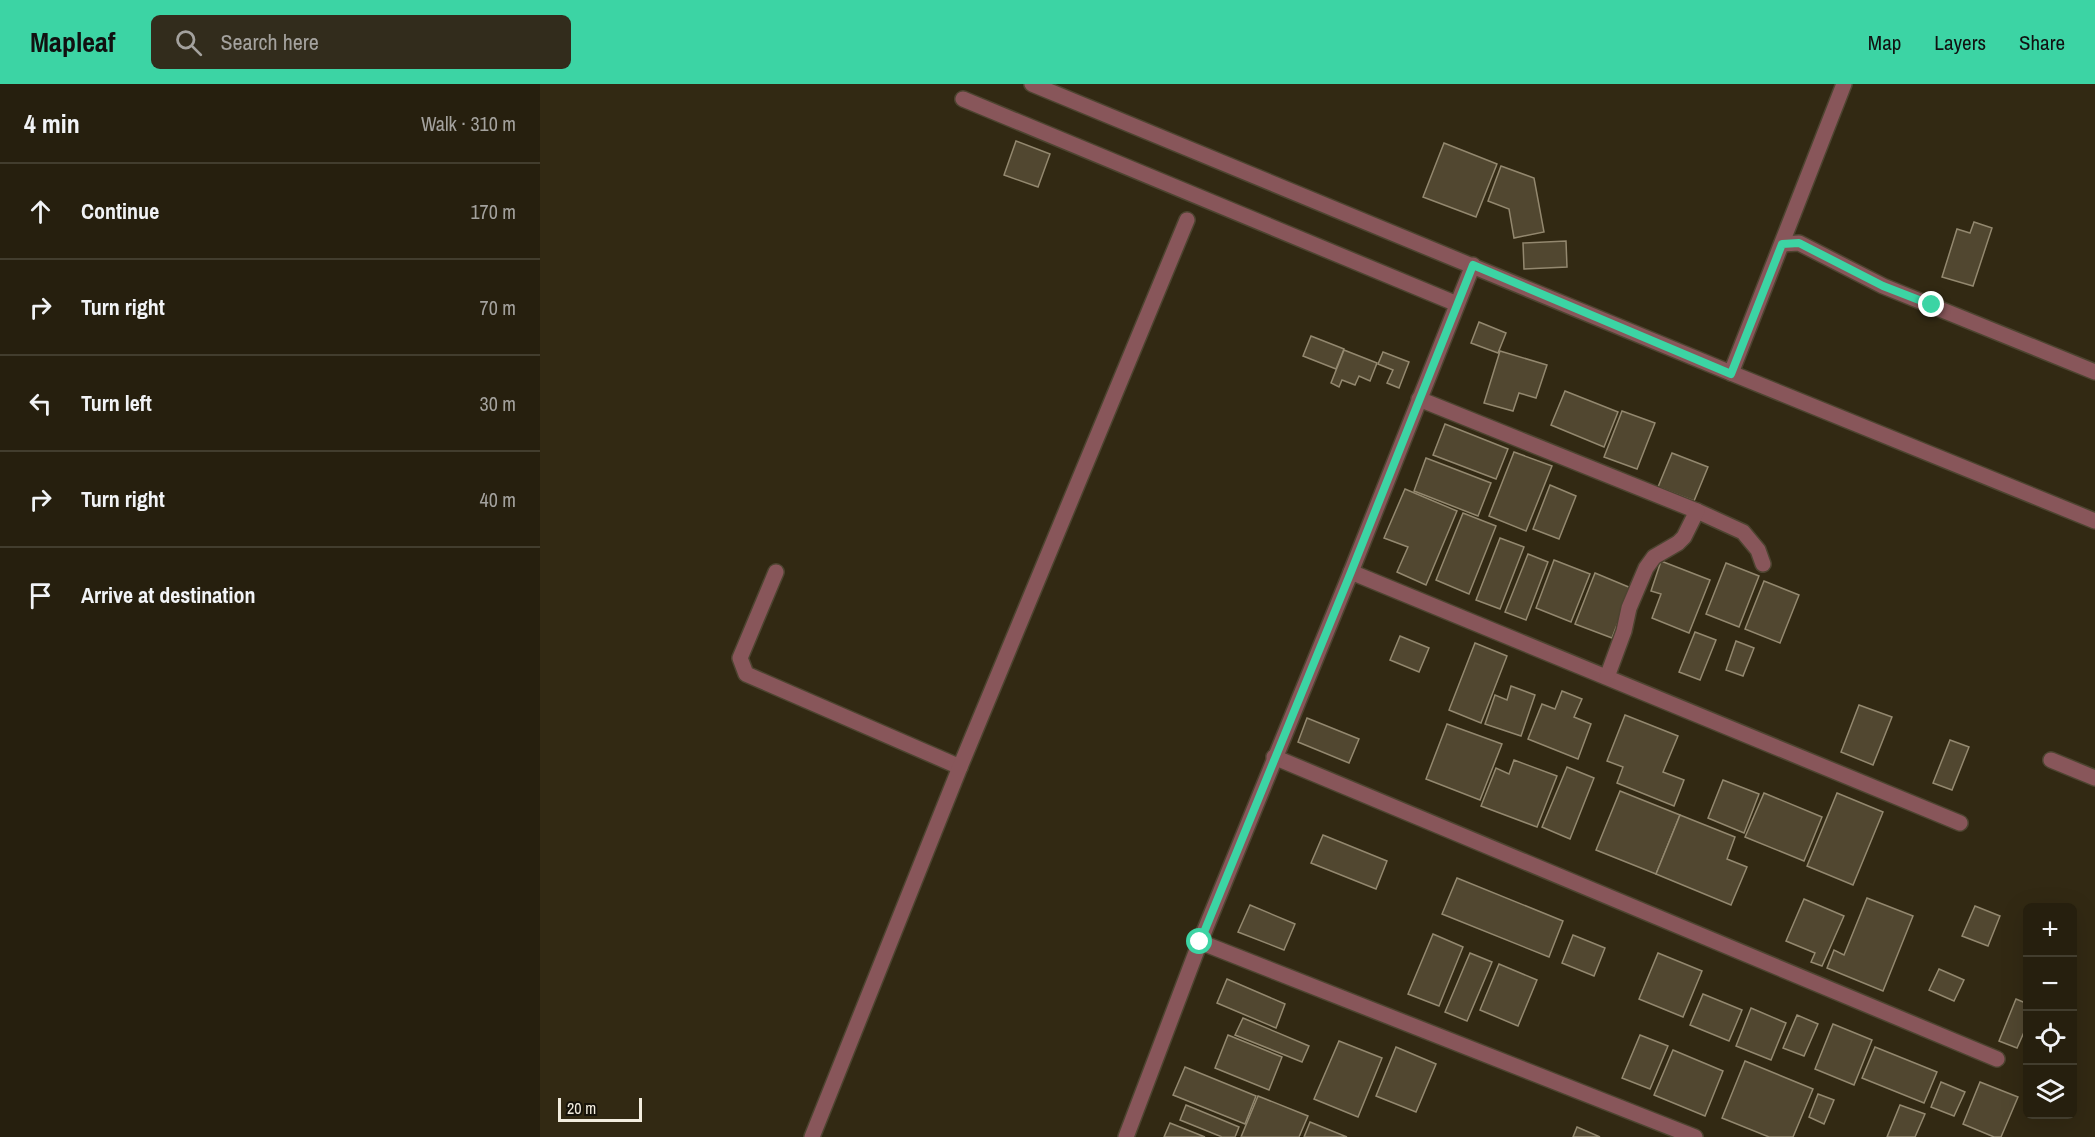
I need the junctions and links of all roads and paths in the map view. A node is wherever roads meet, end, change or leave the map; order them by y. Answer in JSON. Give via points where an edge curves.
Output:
{"nodes":[{"id":1,"x":1032,"y":84,"type":"edge"},
{"id":2,"x":1844,"y":84,"type":"edge"},
{"id":3,"x":963,"y":99,"type":"dead end"},
{"id":4,"x":1187,"y":220,"type":"dead end"},
{"id":5,"x":1782,"y":244,"type":"junction"},
{"id":6,"x":1473,"y":265,"type":"junction"},
{"id":7,"x":1457,"y":304,"type":"junction"},
{"id":8,"x":2095,"y":372,"type":"edge"},
{"id":9,"x":1731,"y":374,"type":"junction"},
{"id":10,"x":1419,"y":399,"type":"junction"},
{"id":11,"x":1697,"y":512,"type":"junction"},
{"id":12,"x":2095,"y":521,"type":"edge"},
{"id":13,"x":1763,"y":564,"type":"dead end"},
{"id":14,"x":776,"y":572,"type":"dead end"},
{"id":15,"x":1351,"y":572,"type":"junction"},
{"id":16,"x":1607,"y":677,"type":"junction"},
{"id":17,"x":1274,"y":757,"type":"junction"},
{"id":18,"x":2051,"y":760,"type":"dead end"},
{"id":19,"x":960,"y":767,"type":"junction"},
{"id":20,"x":2095,"y":778,"type":"edge"},
{"id":21,"x":1960,"y":823,"type":"dead end"},
{"id":22,"x":1200,"y":942,"type":"junction"},
{"id":23,"x":1997,"y":1059,"type":"dead end"},
{"id":24,"x":812,"y":1137,"type":"edge"},
{"id":25,"x":1126,"y":1137,"type":"edge"},
{"id":26,"x":1695,"y":1137,"type":"edge"}],
"edges":[{"from":1,"to":6,"type":"street"},
{"from":2,"to":5,"type":"street"},
{"from":3,"to":7,"type":"street"},
{"from":4,"to":19,"type":"street"},
{"from":5,"to":8,"type":"street","via":[[1799,243],[1883,286]]},
{"from":5,"to":9,"type":"street"},
{"from":6,"to":7,"type":"street"},
{"from":6,"to":9,"type":"street"},
{"from":7,"to":10,"type":"street"},
{"from":9,"to":12,"type":"street"},
{"from":10,"to":11,"type":"street"},
{"from":10,"to":15,"type":"street"},
{"from":11,"to":13,"type":"street","via":[[1743,532],[1758,550]]},
{"from":11,"to":16,"type":"street","via":[[1684,537],[1654,557],[1646,568]]},
{"from":14,"to":19,"type":"street","via":[[740,658],[746,674]]},
{"from":15,"to":16,"type":"street"},
{"from":15,"to":17,"type":"street"},
{"from":16,"to":21,"type":"street"},
{"from":17,"to":22,"type":"street"},
{"from":17,"to":23,"type":"street"},
{"from":18,"to":20,"type":"street"},
{"from":19,"to":24,"type":"street"},
{"from":22,"to":25,"type":"street"},
{"from":22,"to":26,"type":"street"}]}
